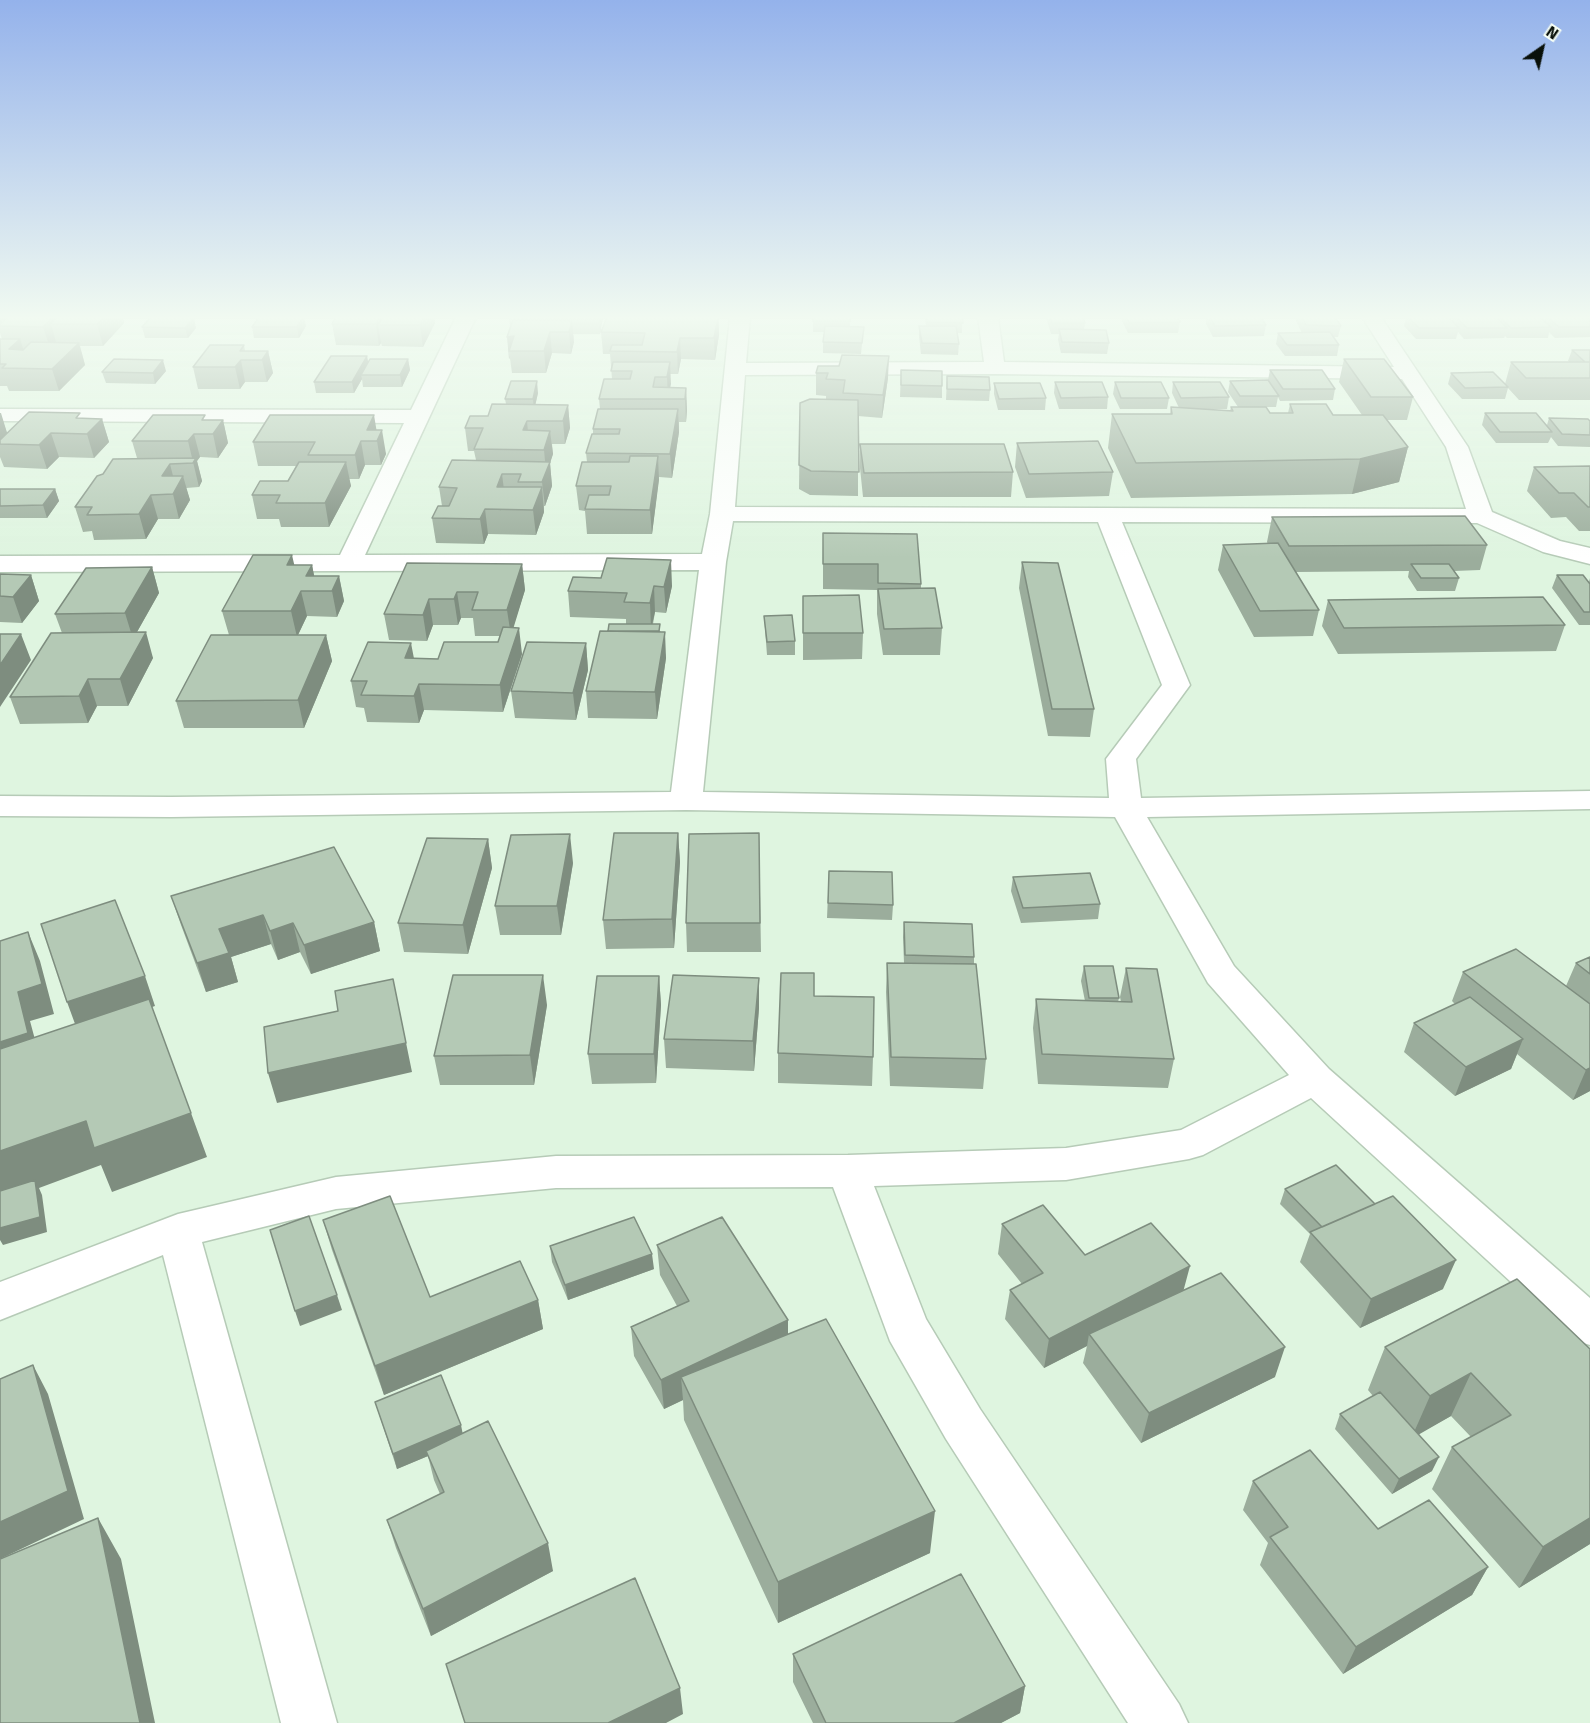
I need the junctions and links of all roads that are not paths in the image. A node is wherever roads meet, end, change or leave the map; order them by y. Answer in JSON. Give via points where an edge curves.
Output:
{"nodes":[{"id":1,"x":427,"y":397,"type":"edge"},
{"id":2,"x":732,"y":397,"type":"edge"},
{"id":3,"x":1424,"y":397,"type":"edge"},
{"id":4,"x":0,"y":415,"type":"edge"},
{"id":5,"x":417,"y":417,"type":"junction"},
{"id":6,"x":722,"y":514,"type":"junction"},
{"id":7,"x":1107,"y":515,"type":"junction"},
{"id":8,"x":1481,"y":516,"type":"junction"},
{"id":9,"x":1590,"y":556,"type":"edge"},
{"id":10,"x":713,"y":562,"type":"junction"},
{"id":11,"x":0,"y":564,"type":"edge"},
{"id":12,"x":348,"y":564,"type":"junction"},
{"id":13,"x":1590,"y":800,"type":"edge"},
{"id":14,"x":686,"y":801,"type":"junction"},
{"id":15,"x":0,"y":806,"type":"edge"},
{"id":16,"x":1126,"y":808,"type":"junction"},
{"id":17,"x":1315,"y":1079,"type":"junction"},
{"id":18,"x":848,"y":1171,"type":"junction"},
{"id":19,"x":178,"y":1232,"type":"junction"},
{"id":20,"x":0,"y":1301,"type":"edge"},
{"id":21,"x":1590,"y":1326,"type":"edge"},
{"id":22,"x":309,"y":1723,"type":"edge"},
{"id":23,"x":1160,"y":1723,"type":"edge"}],
"edges":[{"from":1,"to":5,"type":"street"},
{"from":2,"to":6,"type":"street"},
{"from":3,"to":8,"type":"street","via":[[1457,447]]},
{"from":4,"to":5,"type":"street"},
{"from":5,"to":12,"type":"street"},
{"from":6,"to":7,"type":"street"},
{"from":6,"to":10,"type":"street"},
{"from":7,"to":8,"type":"street"},
{"from":7,"to":16,"type":"street","via":[[1176,685],[1121,759]]},
{"from":8,"to":9,"type":"street","via":[[1552,547]]},
{"from":10,"to":12,"type":"street"},
{"from":10,"to":14,"type":"street"},
{"from":11,"to":12,"type":"street"},
{"from":13,"to":16,"type":"street"},
{"from":14,"to":15,"type":"street"},
{"from":14,"to":16,"type":"street"},
{"from":16,"to":17,"type":"street","via":[[1221,974]]},
{"from":17,"to":18,"type":"street","via":[[1189,1144],[1066,1164]]},
{"from":17,"to":21,"type":"street"},
{"from":18,"to":19,"type":"street","via":[[556,1172],[336,1193]]},
{"from":18,"to":23,"type":"street","via":[[906,1327],[963,1424]]},
{"from":19,"to":20,"type":"street"},
{"from":19,"to":22,"type":"street"}]}
